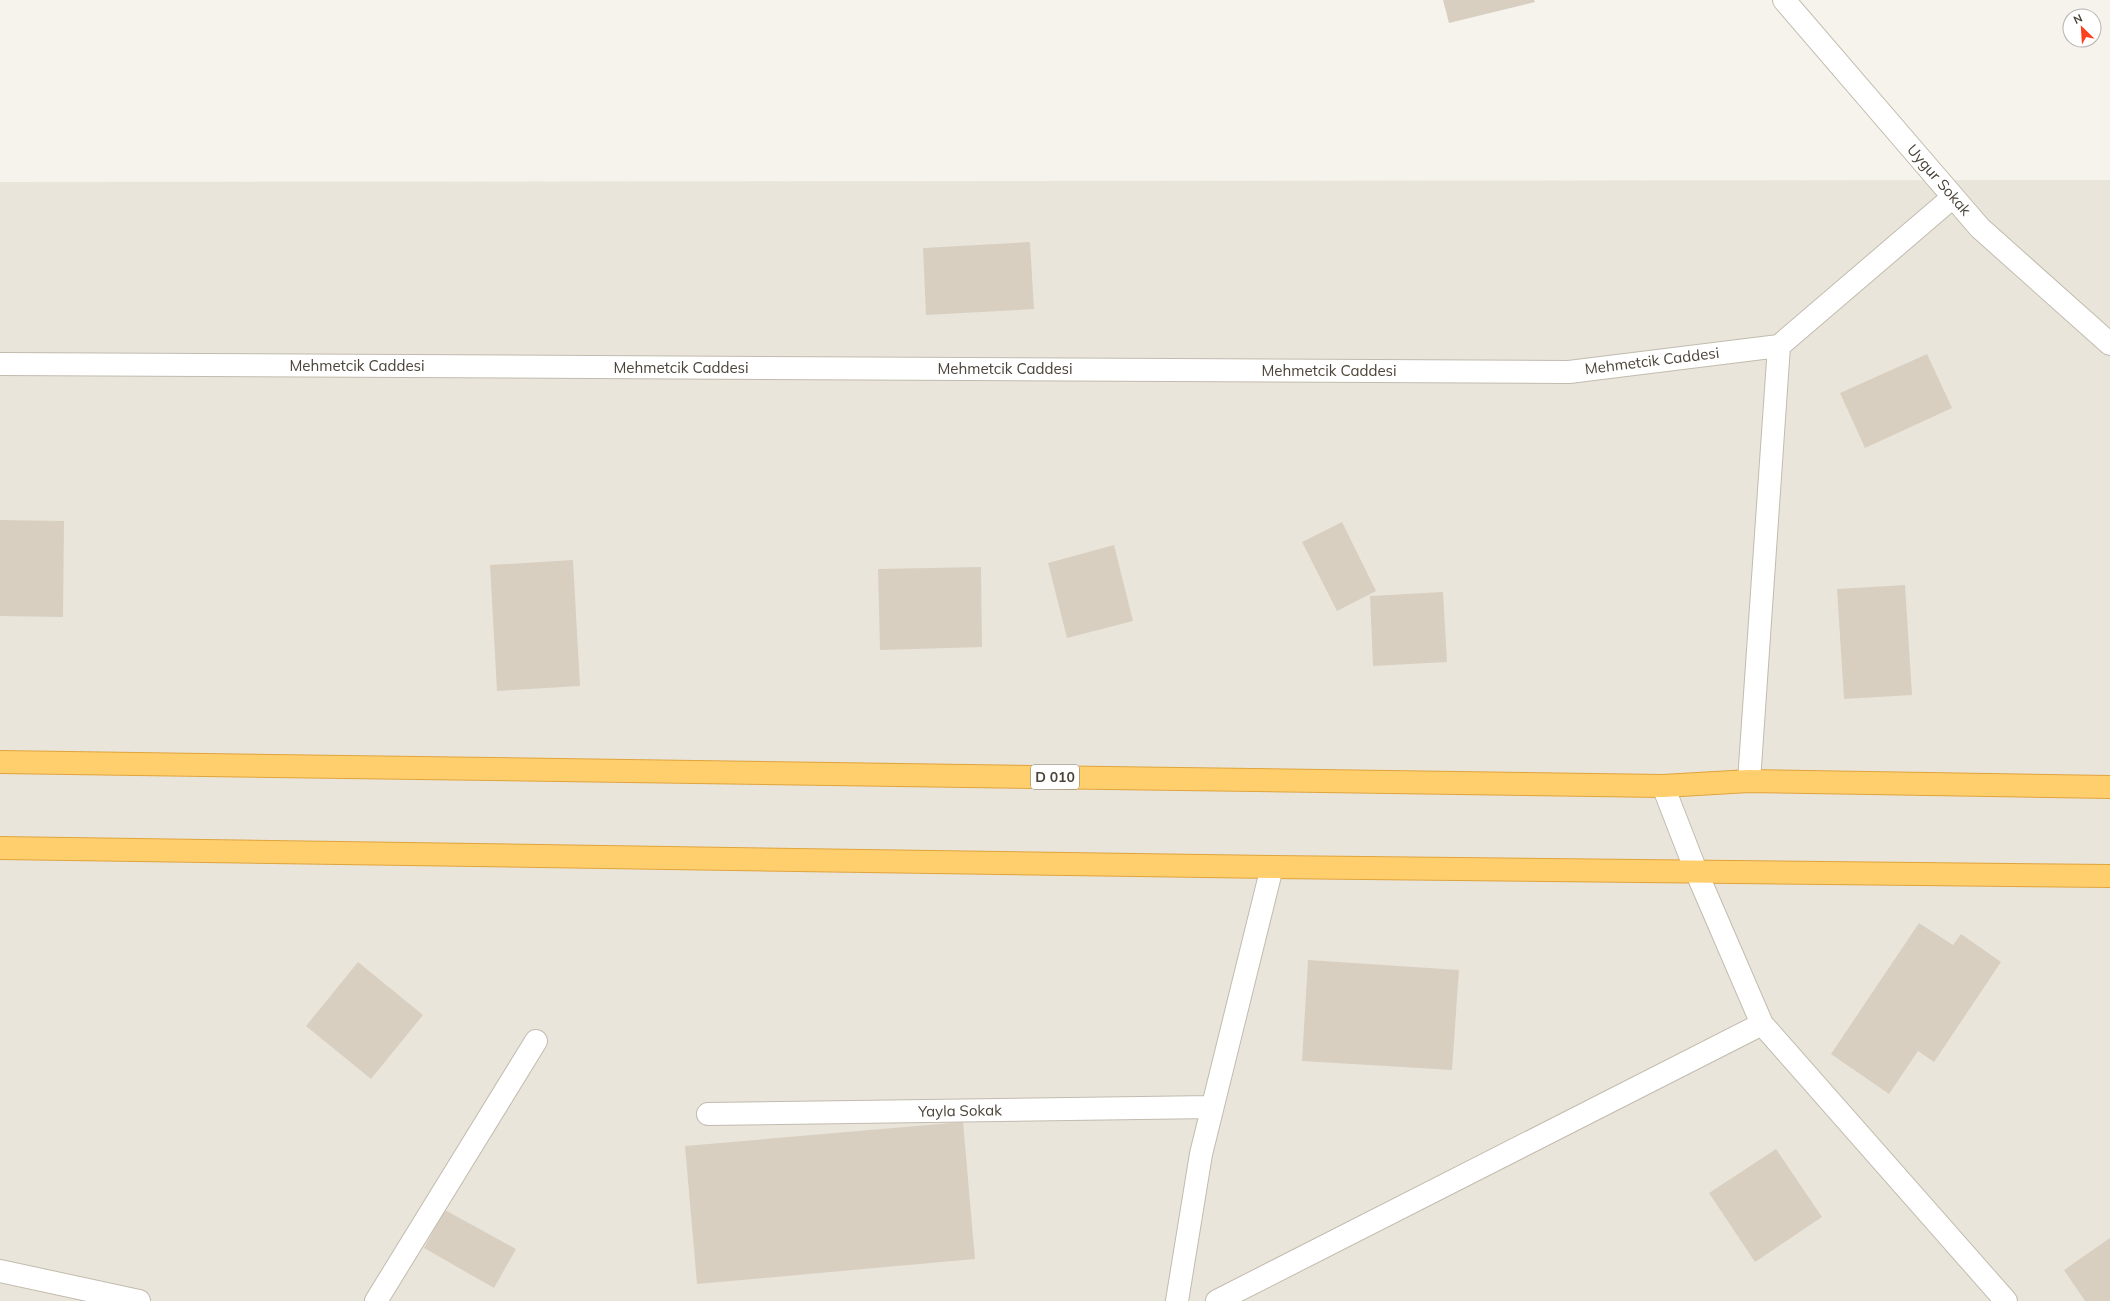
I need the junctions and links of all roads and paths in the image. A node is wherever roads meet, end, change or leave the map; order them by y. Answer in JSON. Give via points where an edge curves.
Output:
{"nodes":[{"id":1,"x":1784,"y":0,"type":"edge"},
{"id":2,"x":1953,"y":197,"type":"junction"},
{"id":3,"x":2110,"y":344,"type":"edge"},
{"id":4,"x":1779,"y":346,"type":"junction"},
{"id":5,"x":0,"y":364,"type":"edge"},
{"id":6,"x":0,"y":762,"type":"edge"},
{"id":7,"x":1749,"y":781,"type":"junction"},
{"id":8,"x":1663,"y":786,"type":"junction"},
{"id":9,"x":2110,"y":787,"type":"edge"},
{"id":10,"x":0,"y":848,"type":"edge"},
{"id":11,"x":1272,"y":867,"type":"junction"},
{"id":12,"x":1696,"y":871,"type":"junction"},
{"id":13,"x":2110,"y":876,"type":"edge"},
{"id":14,"x":1762,"y":1024,"type":"junction"},
{"id":15,"x":536,"y":1041,"type":"dead end"},
{"id":16,"x":1212,"y":1107,"type":"junction"},
{"id":17,"x":708,"y":1114,"type":"dead end"},
{"id":18,"x":0,"y":1272,"type":"edge"},
{"id":19,"x":138,"y":1301,"type":"edge"},
{"id":20,"x":376,"y":1301,"type":"edge"},
{"id":21,"x":1177,"y":1301,"type":"edge"},
{"id":22,"x":1217,"y":1301,"type":"edge"},
{"id":23,"x":2006,"y":1301,"type":"edge"}],
"edges":[{"from":1,"to":2,"type":"street","name":"Uygur Sokak"},
{"from":2,"to":3,"type":"street","name":"Uygur Sokak","via":[[1980,228]]},
{"from":2,"to":4,"type":"street"},
{"from":4,"to":5,"type":"street","name":"Mehmetcik Caddesi","via":[[1568,372]]},
{"from":4,"to":7,"type":"street"},
{"from":6,"to":8,"type":"highway","number":"D 010"},
{"from":7,"to":8,"type":"highway","number":"D 010"},
{"from":7,"to":9,"type":"highway","number":"D 010"},
{"from":8,"to":12,"type":"street"},
{"from":10,"to":11,"type":"highway"},
{"from":11,"to":12,"type":"highway"},
{"from":11,"to":16,"type":"street"},
{"from":12,"to":13,"type":"highway"},
{"from":12,"to":14,"type":"street"},
{"from":14,"to":22,"type":"street"},
{"from":14,"to":23,"type":"street"},
{"from":15,"to":20,"type":"street"},
{"from":16,"to":17,"type":"street","name":"Yayla Sokak"},
{"from":16,"to":21,"type":"street","via":[[1201,1154]]},
{"from":18,"to":19,"type":"street"}]}
